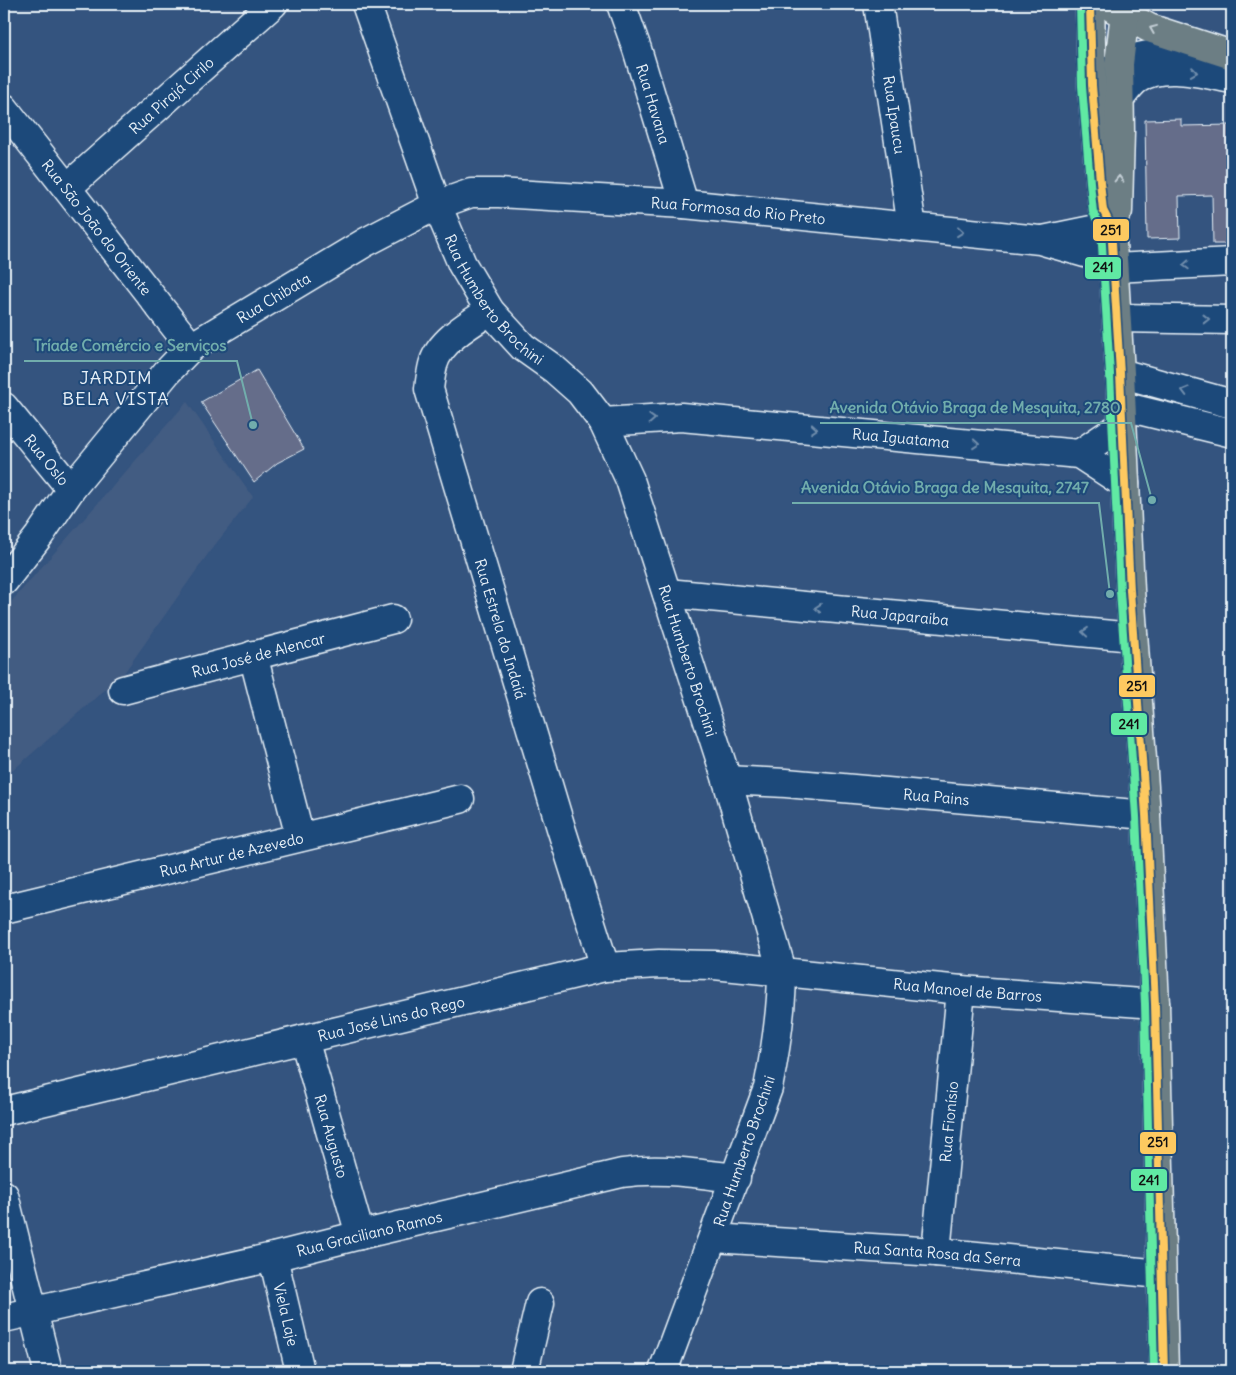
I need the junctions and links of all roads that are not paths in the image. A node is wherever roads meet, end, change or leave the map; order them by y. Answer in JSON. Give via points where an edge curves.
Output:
{"nodes":[{"id":1,"x":273,"y":4,"type":"edge"},
{"id":2,"x":366,"y":4,"type":"edge"},
{"id":3,"x":621,"y":4,"type":"edge"},
{"id":4,"x":878,"y":4,"type":"edge"},
{"id":5,"x":1113,"y":7,"type":"edge"},
{"id":6,"x":1232,"y":55,"type":"edge"},
{"id":7,"x":1118,"y":64,"type":"junction"},
{"id":8,"x":1232,"y":79,"type":"edge"},
{"id":9,"x":1092,"y":85,"type":"junction"},
{"id":10,"x":1120,"y":98,"type":"junction"},
{"id":11,"x":4,"y":108,"type":"edge"},
{"id":12,"x":68,"y":187,"type":"junction"},
{"id":13,"x":684,"y":204,"type":"junction"},
{"id":14,"x":437,"y":205,"type":"junction"},
{"id":15,"x":1111,"y":226,"type":"junction"},
{"id":16,"x":912,"y":227,"type":"junction"},
{"id":17,"x":1040,"y":240,"type":"junction"},
{"id":18,"x":1232,"y":262,"type":"edge"},
{"id":19,"x":1113,"y":265,"type":"junction"},
{"id":20,"x":490,"y":311,"type":"junction"},
{"id":21,"x":1117,"y":318,"type":"junction"},
{"id":22,"x":1232,"y":320,"type":"edge"},
{"id":23,"x":191,"y":347,"type":"junction"},
{"id":24,"x":1120,"y":373,"type":"junction"},
{"id":25,"x":1232,"y":404,"type":"edge"},
{"id":26,"x":4,"y":407,"type":"edge"},
{"id":27,"x":1122,"y":415,"type":"junction"},
{"id":28,"x":603,"y":422,"type":"junction"},
{"id":29,"x":1232,"y":433,"type":"edge"},
{"id":30,"x":1079,"y":454,"type":"junction"},
{"id":31,"x":1125,"y":484,"type":"junction"},
{"id":32,"x":71,"y":489,"type":"junction"},
{"id":33,"x":4,"y":581,"type":"edge"},
{"id":34,"x":667,"y":594,"type":"junction"},
{"id":35,"x":393,"y":618,"type":"dead end"},
{"id":36,"x":1133,"y":637,"type":"junction"},
{"id":37,"x":253,"y":655,"type":"junction"},
{"id":38,"x":123,"y":690,"type":"dead end"},
{"id":39,"x":727,"y":780,"type":"junction"},
{"id":40,"x":460,"y":799,"type":"dead end"},
{"id":41,"x":1146,"y":815,"type":"junction"},
{"id":42,"x":300,"y":837,"type":"junction"},
{"id":43,"x":4,"y":909,"type":"edge"},
{"id":44,"x":605,"y":968,"type":"junction"},
{"id":45,"x":782,"y":971,"type":"junction"},
{"id":46,"x":961,"y":990,"type":"junction"},
{"id":47,"x":1155,"y":1004,"type":"junction"},
{"id":48,"x":304,"y":1039,"type":"junction"},
{"id":49,"x":4,"y":1111,"type":"edge"},
{"id":50,"x":736,"y":1178,"type":"junction"},
{"id":51,"x":4,"y":1195,"type":"edge"},
{"id":52,"x":360,"y":1234,"type":"junction"},
{"id":53,"x":713,"y":1238,"type":"junction"},
{"id":54,"x":936,"y":1252,"type":"junction"},
{"id":55,"x":272,"y":1257,"type":"junction"},
{"id":56,"x":1161,"y":1274,"type":"junction"},
{"id":57,"x":540,"y":1304,"type":"dead end"},
{"id":58,"x":32,"y":1310,"type":"junction"},
{"id":59,"x":4,"y":1318,"type":"edge"},
{"id":60,"x":48,"y":1371,"type":"edge"},
{"id":61,"x":300,"y":1371,"type":"edge"},
{"id":62,"x":524,"y":1371,"type":"edge"},
{"id":63,"x":663,"y":1371,"type":"edge"},
{"id":64,"x":1164,"y":1371,"type":"edge"}],
"edges":[{"from":1,"to":12,"type":"street","name":"Rua Pirajá Cirilo"},
{"from":2,"to":14,"type":"street","name":"Rua Humberto Brochini"},
{"from":3,"to":13,"type":"street","name":"Rua Havana"},
{"from":4,"to":16,"type":"street","name":"Rua Ipaucu"},
{"from":6,"to":5,"type":"main road","one_way":true,"via":[[1149,28]]},
{"from":5,"to":7,"type":"main road"},
{"from":5,"to":9,"type":"main road"},
{"from":6,"to":7,"type":"street","via":[[1180,50]]},
{"from":7,"to":9,"type":"street"},
{"from":7,"to":10,"type":"main road"},
{"from":10,"to":8,"type":"street","one_way":true,"via":[[1136,80],[1162,71],[1195,72]]},
{"from":9,"to":15,"type":"main road","via":[[1104,210]]},
{"from":15,"to":10,"type":"main road","one_way":true,"via":[[1118,209]]},
{"from":11,"to":12,"type":"street","name":"Rua São João do Oriente"},
{"from":12,"to":23,"type":"street","name":"Rua São João do Oriente"},
{"from":13,"to":14,"type":"street","name":"Rua Formosa do Rio Preto","via":[[472,193]]},
{"from":13,"to":16,"type":"street","name":"Rua Formosa do Rio Preto"},
{"from":14,"to":20,"type":"street","name":"Rua Humberto Brochini","via":[[462,264]]},
{"from":14,"to":23,"type":"street","name":"Rua Chibata","via":[[366,242]]},
{"from":15,"to":17,"type":"street","name":"Rua Formosa do Rio Preto"},
{"from":15,"to":19,"type":"main road"},
{"from":16,"to":17,"type":"street","name":"Rua Formosa do Rio Preto","one_way":true},
{"from":17,"to":19,"type":"street","name":"Rua Formosa do Rio Preto"},
{"from":18,"to":19,"type":"street","name":"Rua Formosa do Rio Preto","one_way":true},
{"from":19,"to":21,"type":"main road"},
{"from":20,"to":28,"type":"street","name":"Rua Humberto Brochini","via":[[523,347],[580,392]]},
{"from":20,"to":44,"type":"street","name":"Rua Estrela do Indaiá","via":[[443,346],[433,363],[429,389]]},
{"from":21,"to":22,"type":"street","one_way":true},
{"from":21,"to":24,"type":"main road"},
{"from":23,"to":32,"type":"street","name":"Rua Chibata","via":[[166,372]]},
{"from":25,"to":24,"type":"street","one_way":true},
{"from":24,"to":27,"type":"main road"},
{"from":26,"to":32,"type":"street","name":"Rua Oslo"},
{"from":27,"to":29,"type":"street"},
{"from":27,"to":30,"type":"street"},
{"from":27,"to":31,"type":"main road"},
{"from":28,"to":30,"type":"street","name":"Rua Iguatama","one_way":true,"via":[[681,417]]},
{"from":28,"to":34,"type":"street","name":"Rua Humberto Brochini","via":[[630,480]]},
{"from":30,"to":31,"type":"street","name":"Rua Iguatama"},
{"from":31,"to":36,"type":"main road"},
{"from":32,"to":33,"type":"street","name":"Rua Chibata"},
{"from":36,"to":34,"type":"street","name":"Rua Japaraiba","one_way":true},
{"from":34,"to":39,"type":"street","name":"Rua Humberto Brochini"},
{"from":35,"to":37,"type":"street","name":"Rua José de Alencar"},
{"from":36,"to":41,"type":"main road"},
{"from":37,"to":38,"type":"street","name":"Rua José de Alencar"},
{"from":37,"to":42,"type":"street"},
{"from":39,"to":41,"type":"street","name":"Rua Pains","via":[[786,782]]},
{"from":39,"to":45,"type":"street","name":"Rua Humberto Brochini"},
{"from":40,"to":42,"type":"street","name":"Rua Artur de Azevedo"},
{"from":41,"to":47,"type":"main road"},
{"from":42,"to":43,"type":"street","name":"Rua Artur de Azevedo"},
{"from":44,"to":45,"type":"street","name":"Rua José Lins do Rego","via":[[659,964]]},
{"from":44,"to":48,"type":"street","name":"Rua José Lins do Rego"},
{"from":45,"to":46,"type":"street","name":"Rua Manoel de Barros"},
{"from":45,"to":50,"type":"street","name":"Rua Humberto Brochini","via":[[782,1004],[768,1088]]},
{"from":46,"to":47,"type":"street","name":"Rua Manoel de Barros"},
{"from":46,"to":54,"type":"street","name":"Rua Fionísio"},
{"from":47,"to":56,"type":"main road"},
{"from":48,"to":49,"type":"street","name":"Rua José Lins do Rego"},
{"from":48,"to":52,"type":"street","name":"Rua Augusto"},
{"from":50,"to":52,"type":"street","name":"Rua Graciliano Ramos","via":[[663,1170],[622,1173]]},
{"from":50,"to":53,"type":"street","name":"Rua Humberto Brochini"},
{"from":51,"to":58,"type":"street"},
{"from":52,"to":55,"type":"street","name":"Rua Graciliano Ramos"},
{"from":53,"to":54,"type":"street","name":"Rua Santa Rosa da Serra"},
{"from":53,"to":63,"type":"street","name":"Rua Humberto Brochini"},
{"from":54,"to":56,"type":"street","name":"Rua Santa Rosa da Serra"},
{"from":55,"to":58,"type":"street","name":"Rua Graciliano Ramos"},
{"from":55,"to":61,"type":"street","name":"Viela Laje"},
{"from":56,"to":64,"type":"main road"},
{"from":57,"to":62,"type":"street"},
{"from":58,"to":59,"type":"street","name":"Rua Graciliano Ramos"},
{"from":58,"to":60,"type":"street"}]}
